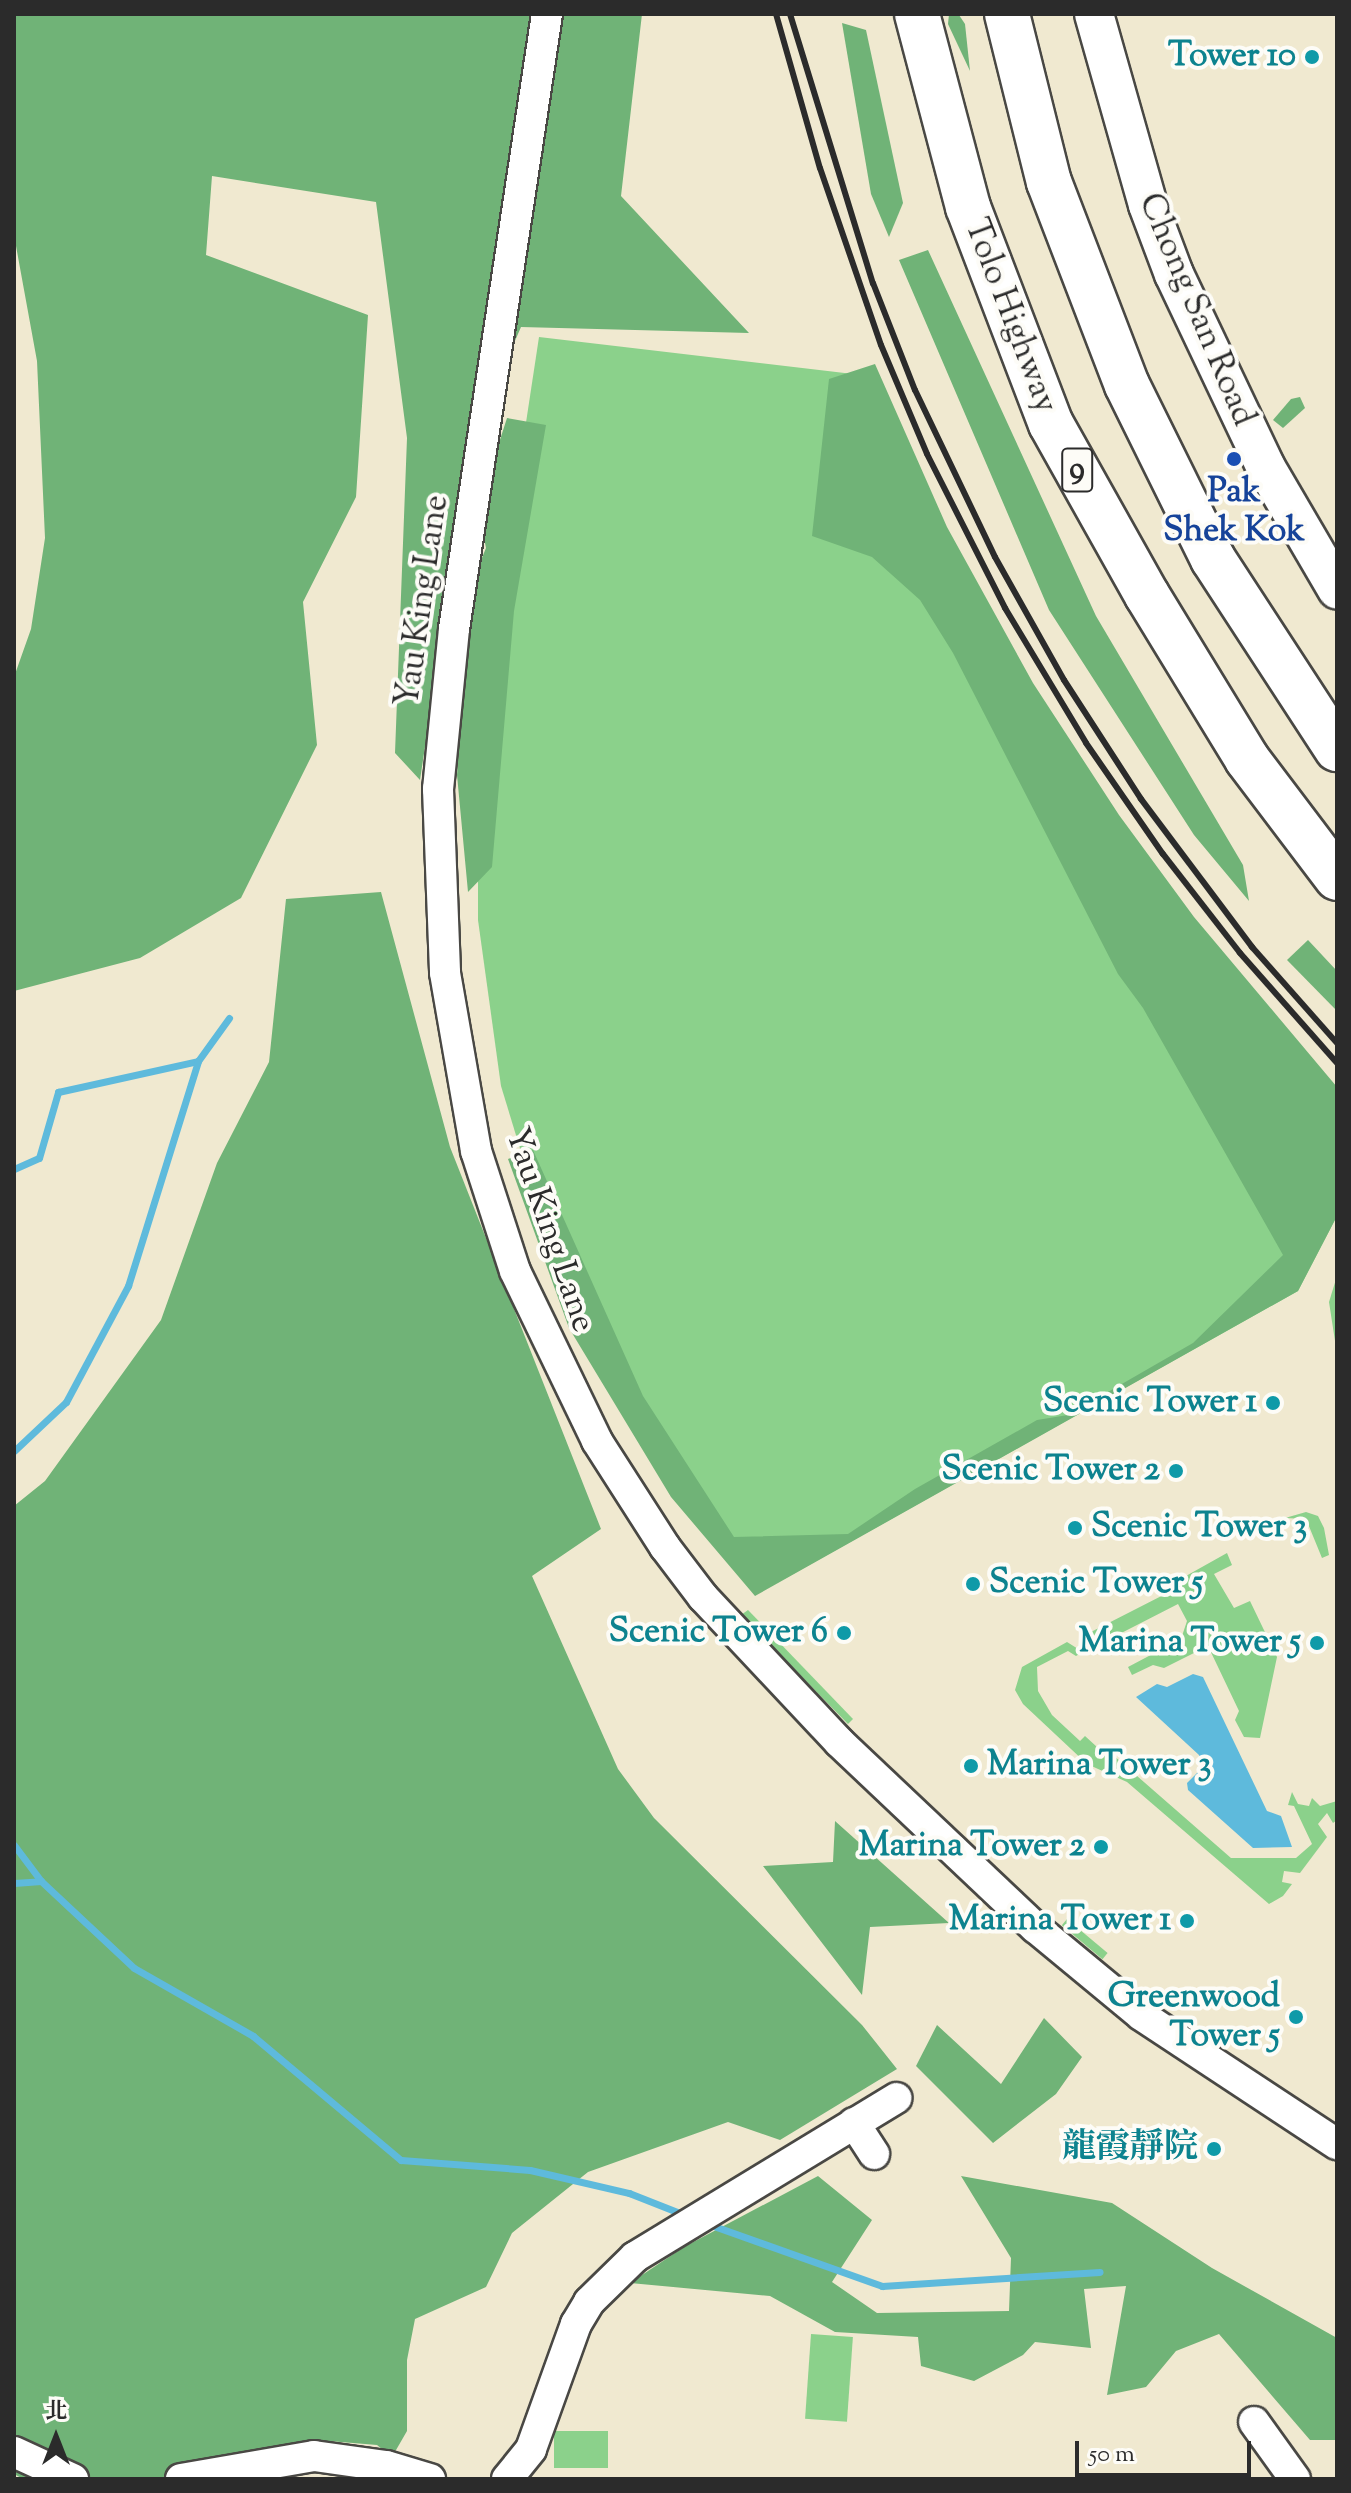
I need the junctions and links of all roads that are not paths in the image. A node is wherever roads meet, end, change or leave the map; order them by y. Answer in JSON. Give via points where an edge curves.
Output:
{"nodes":[{"id":1,"x":547,"y":14,"type":"edge"},
{"id":2,"x":917,"y":14,"type":"edge"},
{"id":3,"x":1007,"y":14,"type":"edge"},
{"id":4,"x":1094,"y":14,"type":"edge"},
{"id":5,"x":1337,"y":589,"type":"edge"},
{"id":6,"x":1337,"y":749,"type":"edge"},
{"id":7,"x":1337,"y":878,"type":"edge"},
{"id":8,"x":896,"y":2098,"type":"dead end"},
{"id":9,"x":854,"y":2123,"type":"junction"},
{"id":10,"x":1337,"y":2144,"type":"edge"},
{"id":11,"x":874,"y":2154,"type":"dead end"},
{"id":12,"x":1254,"y":2422,"type":"dead end"},
{"id":13,"x":14,"y":2452,"type":"edge"},
{"id":14,"x":73,"y":2479,"type":"edge"},
{"id":15,"x":181,"y":2479,"type":"edge"},
{"id":16,"x":430,"y":2479,"type":"edge"},
{"id":17,"x":507,"y":2479,"type":"edge"},
{"id":18,"x":1295,"y":2479,"type":"edge"}],
"edges":[{"from":1,"to":10,"type":"street","name":"Yau King Lane","via":[[454,629],[438,789],[445,973],[476,1151],[515,1271],[567,1386],[630,1495],[703,1597],[828,1731],[1014,1908],[1141,2015]]},
{"from":2,"to":7,"type":"highway","name":"Tolo Highway","number":"9","via":[[968,207],[1051,424],[1247,759]]},
{"from":3,"to":6,"type":"highway","via":[[1049,182],[1127,385],[1213,559]]},
{"from":4,"to":5,"type":"main road","name":"Chong San Road","via":[[1174,274],[1254,445]]},
{"from":8,"to":9,"type":"street"},
{"from":9,"to":11,"type":"street"},
{"from":9,"to":17,"type":"street","via":[[647,2249],[589,2302],[571,2335],[531,2449]]},
{"from":12,"to":18,"type":"street"},
{"from":13,"to":14,"type":"street"},
{"from":15,"to":16,"type":"street","via":[[314,2456],[386,2466]]}]}
